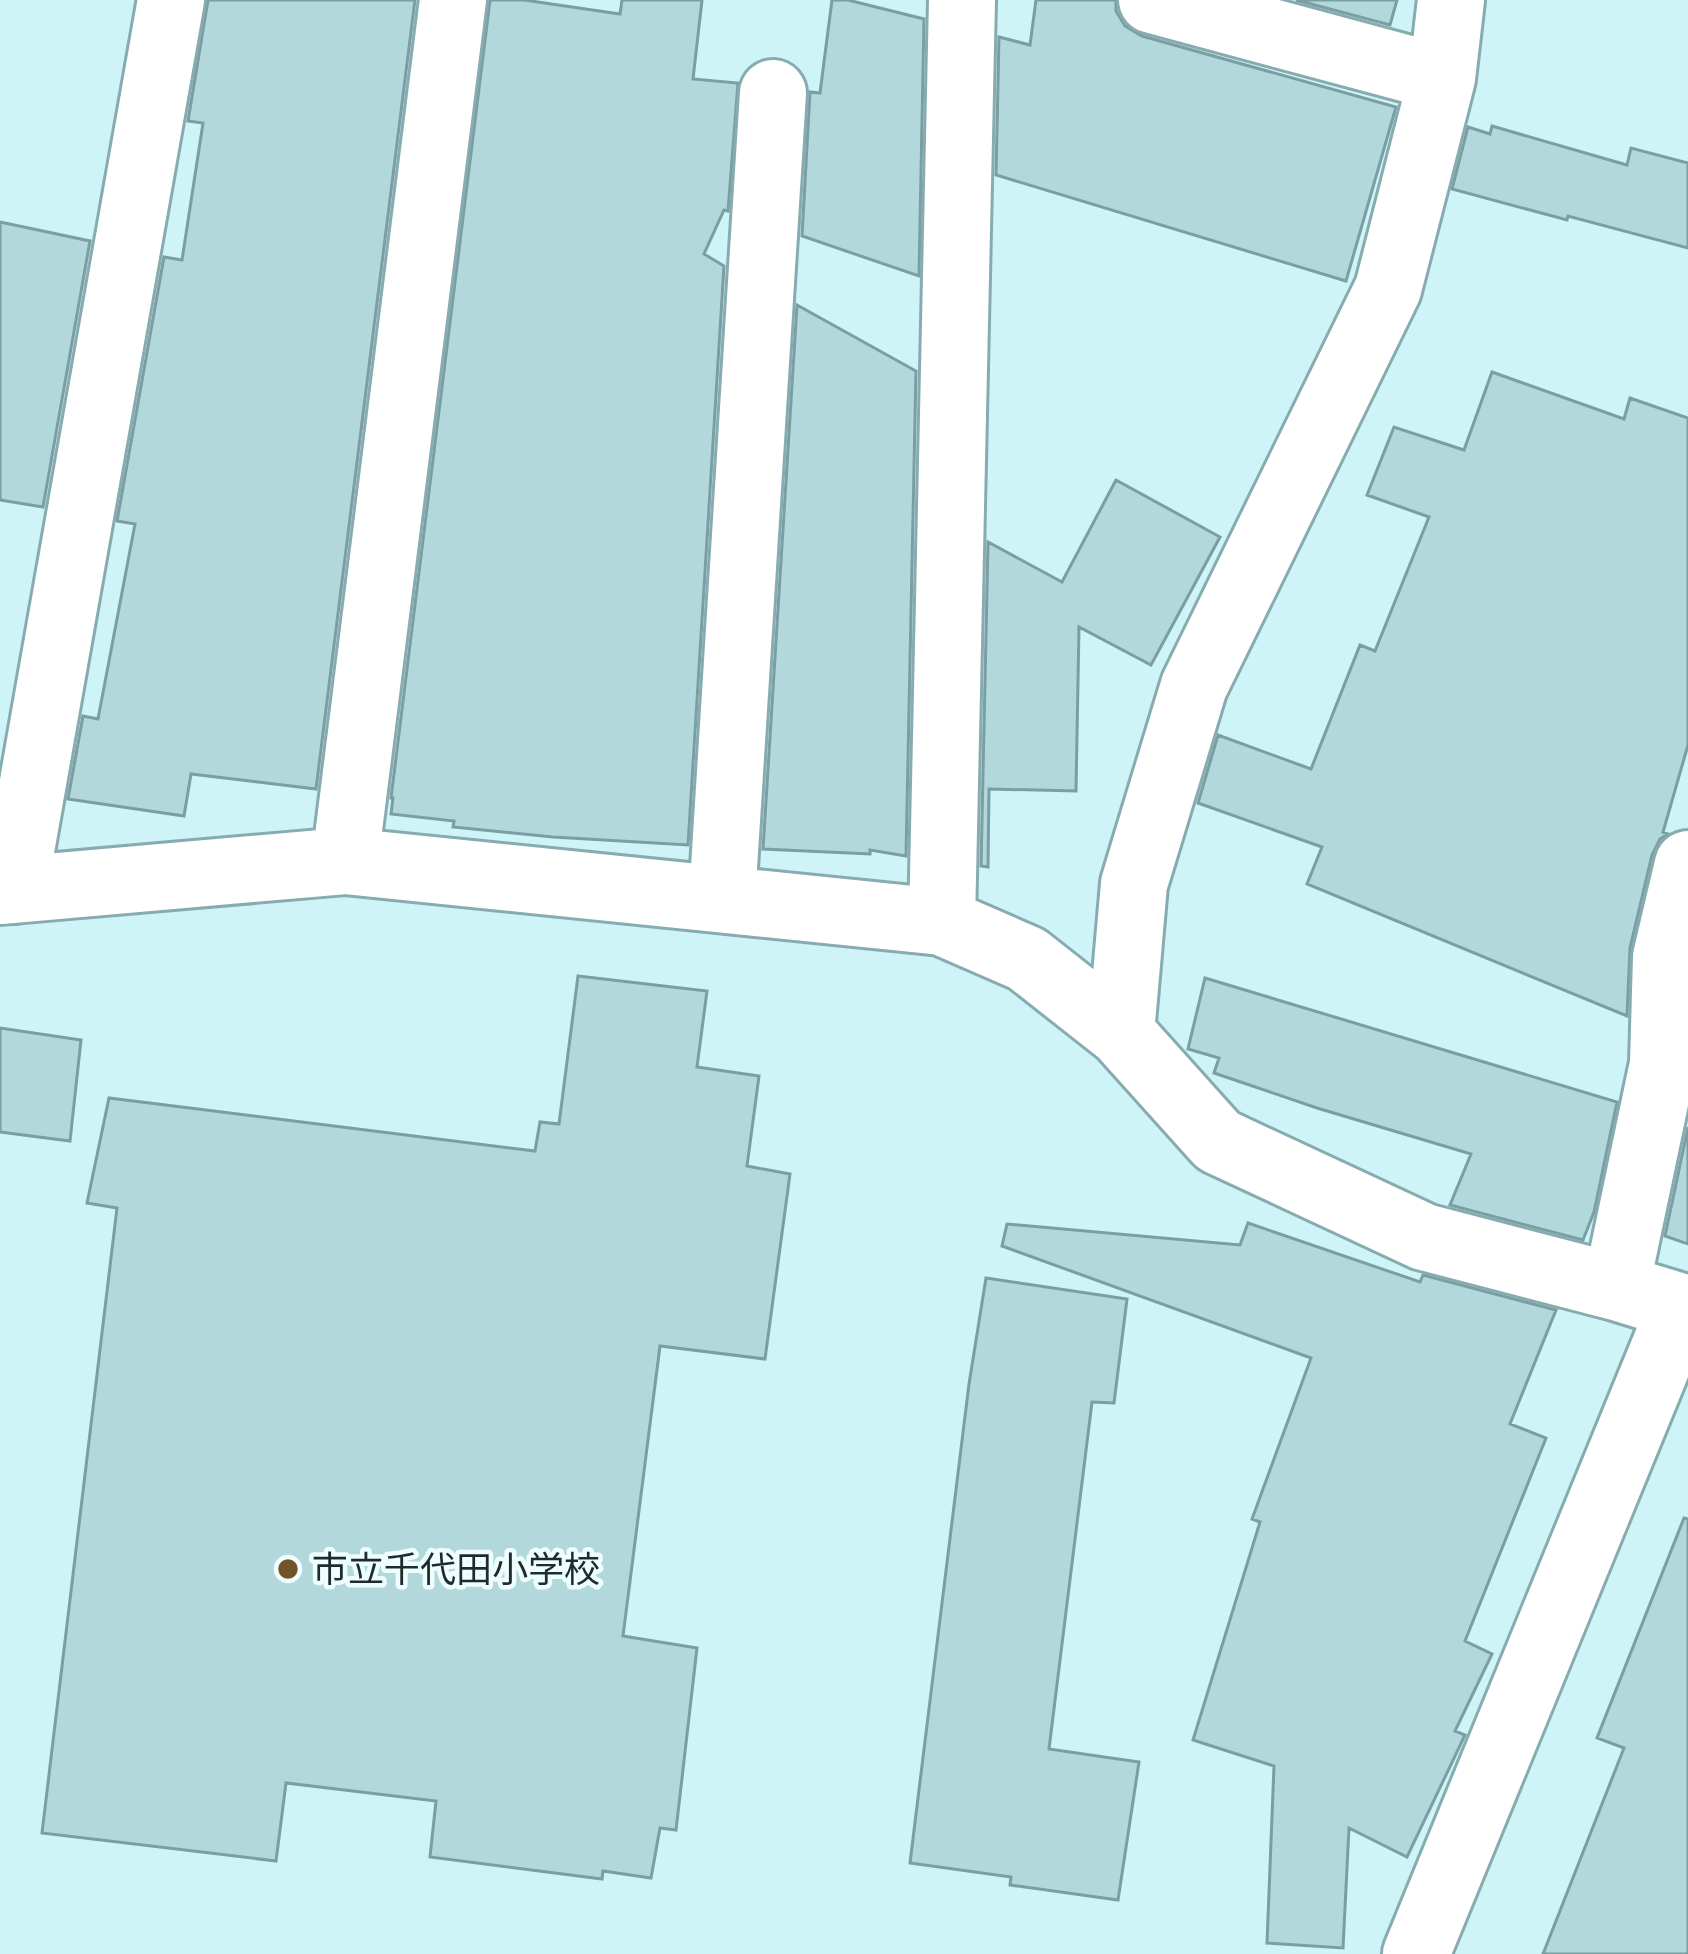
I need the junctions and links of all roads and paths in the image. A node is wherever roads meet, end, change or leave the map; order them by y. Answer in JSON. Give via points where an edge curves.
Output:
{"nodes":[{"id":1,"x":171,"y":0,"type":"edge"},
{"id":2,"x":453,"y":0,"type":"edge"},
{"id":3,"x":962,"y":0,"type":"edge"},
{"id":4,"x":1152,"y":0,"type":"edge"},
{"id":5,"x":1451,"y":0,"type":"edge"},
{"id":6,"x":1442,"y":78,"type":"junction"},
{"id":7,"x":773,"y":93,"type":"dead end"},
{"id":8,"x":345,"y":861,"type":"junction"},
{"id":9,"x":1688,"y":864,"type":"edge"},
{"id":10,"x":7,"y":890,"type":"edge"},
{"id":11,"x":722,"y":899,"type":"junction"},
{"id":12,"x":942,"y":922,"type":"junction"},
{"id":13,"x":1121,"y":1033,"type":"junction"},
{"id":14,"x":1616,"y":1287,"type":"junction"},
{"id":15,"x":1684,"y":1308,"type":"edge"},
{"id":16,"x":1416,"y":1954,"type":"edge"}],
"edges":[{"from":1,"to":10,"type":"street"},
{"from":2,"to":8,"type":"street"},
{"from":3,"to":12,"type":"street"},
{"from":4,"to":6,"type":"street"},
{"from":5,"to":6,"type":"street"},
{"from":6,"to":13,"type":"street","via":[[1388,289],[1194,686],[1134,884]]},
{"from":7,"to":11,"type":"street"},
{"from":8,"to":10,"type":"street"},
{"from":8,"to":11,"type":"street"},
{"from":9,"to":14,"type":"street","via":[[1666,957],[1664,1064]]},
{"from":11,"to":12,"type":"street"},
{"from":12,"to":13,"type":"street","via":[[1027,959]]},
{"from":13,"to":14,"type":"street","via":[[1218,1141],[1424,1237]]},
{"from":14,"to":15,"type":"street"},
{"from":15,"to":16,"type":"street"}]}
